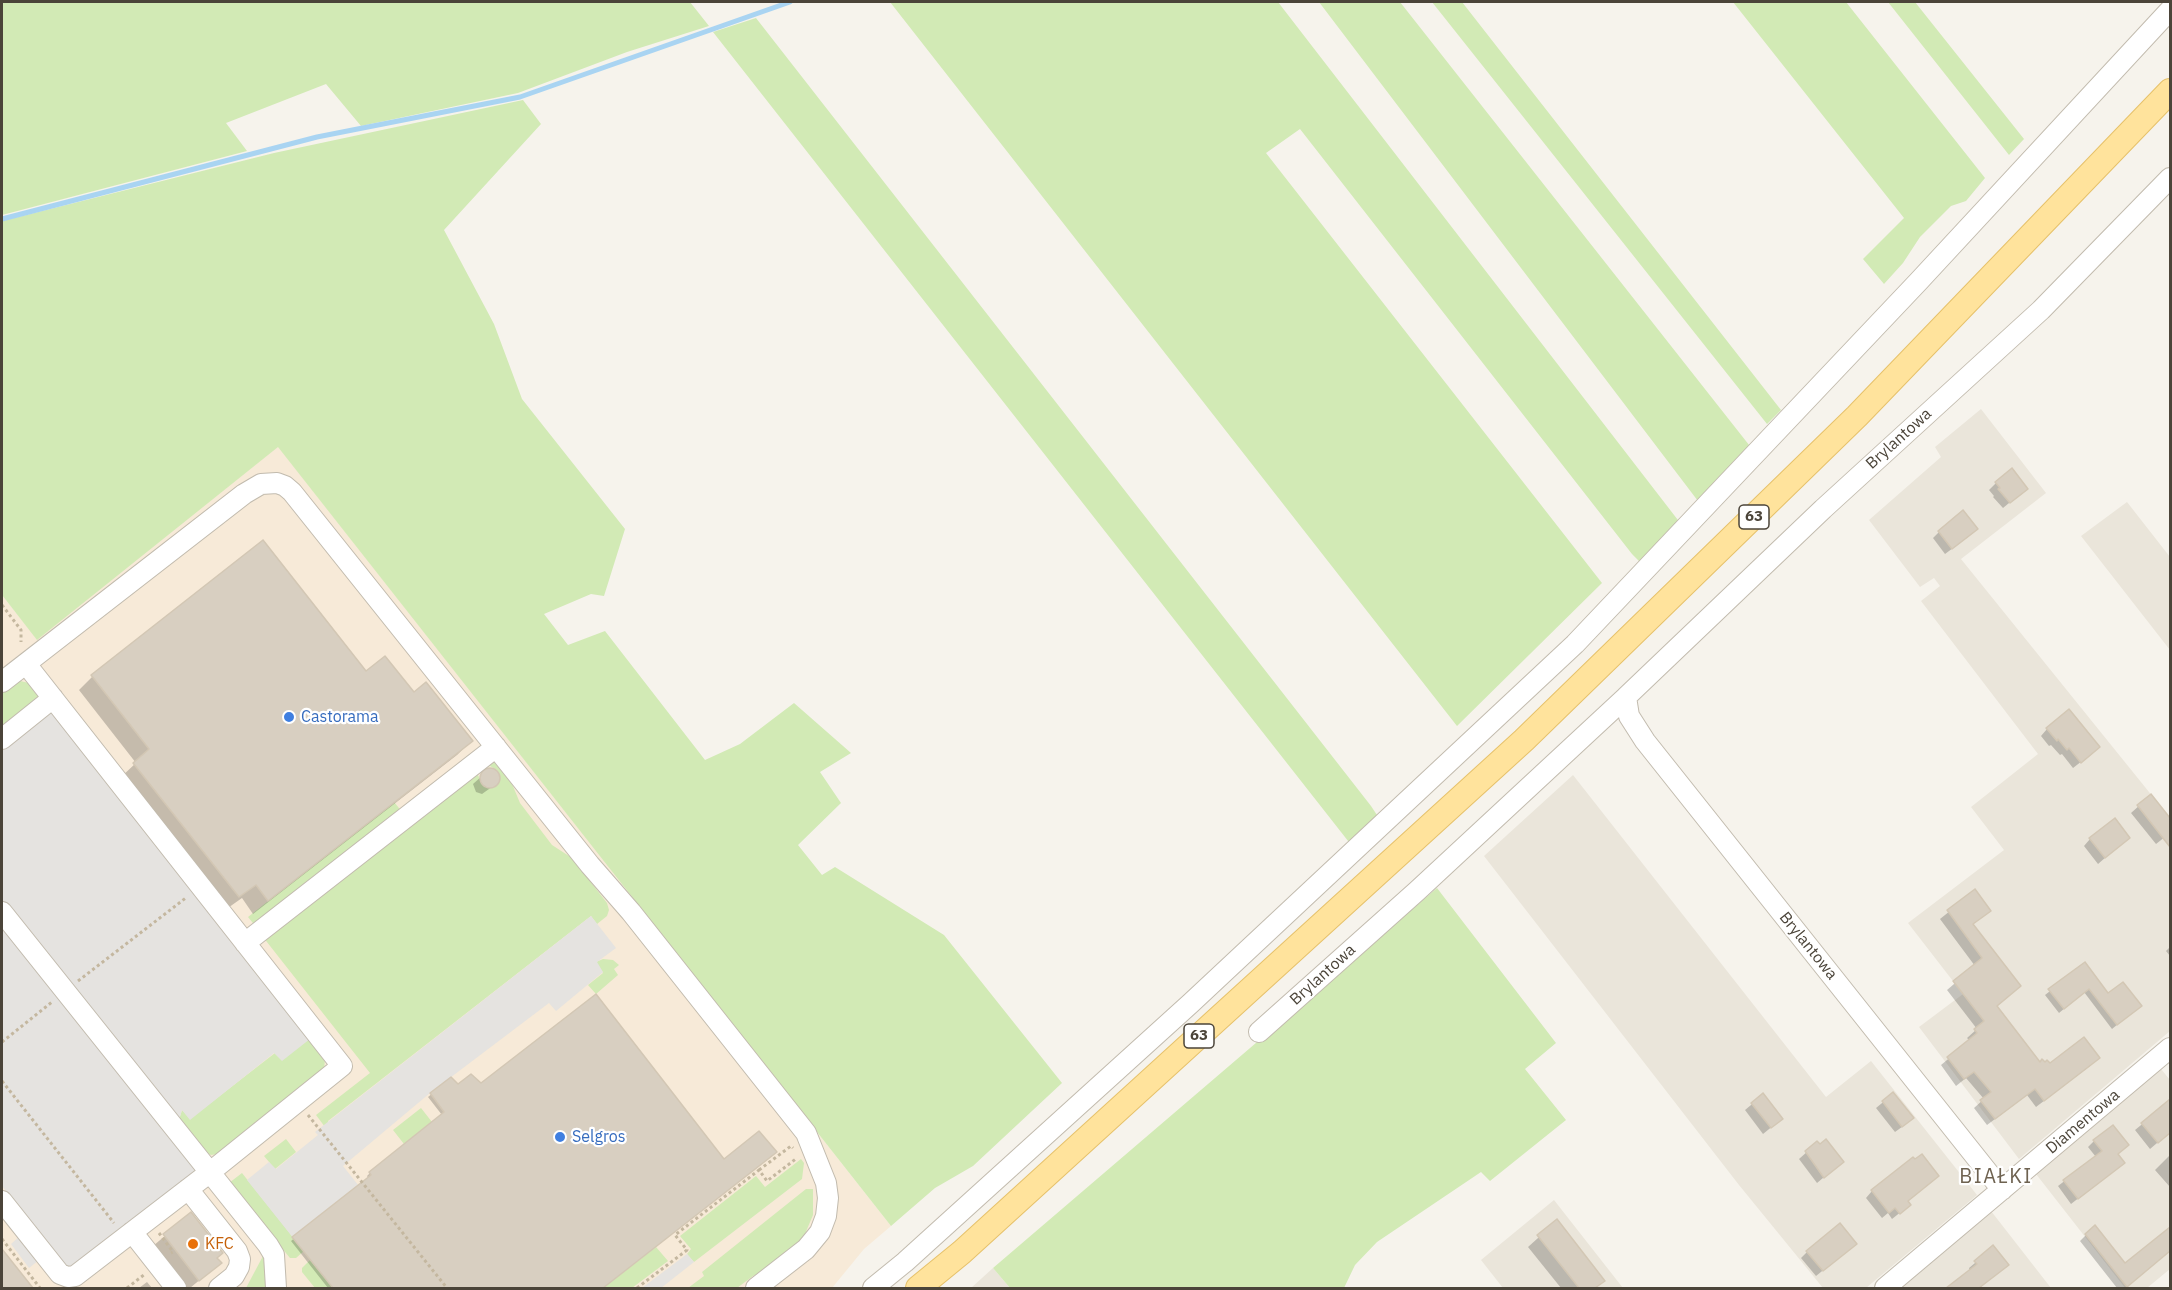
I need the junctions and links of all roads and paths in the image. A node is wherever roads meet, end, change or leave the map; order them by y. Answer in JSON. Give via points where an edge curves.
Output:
{"nodes":[{"id":1,"x":2170,"y":10,"type":"edge"},
{"id":2,"x":2170,"y":91,"type":"edge"},
{"id":3,"x":2170,"y":178,"type":"edge"},
{"id":4,"x":2,"y":605,"type":"edge"},
{"id":5,"x":22,"y":655,"type":"junction"},
{"id":6,"x":2,"y":682,"type":"edge"},
{"id":7,"x":1626,"y":697,"type":"junction"},
{"id":8,"x":53,"y":698,"type":"junction"},
{"id":9,"x":2,"y":739,"type":"edge"},
{"id":10,"x":496,"y":747,"type":"junction"},
{"id":11,"x":201,"y":886,"type":"junction"},
{"id":12,"x":2,"y":912,"type":"edge"},
{"id":13,"x":245,"y":943,"type":"junction"},
{"id":14,"x":65,"y":992,"type":"junction"},
{"id":15,"x":1259,"y":1032,"type":"dead end"},
{"id":16,"x":2,"y":1042,"type":"edge"},
{"id":17,"x":2170,"y":1048,"type":"edge"},
{"id":18,"x":2,"y":1081,"type":"edge"},
{"id":19,"x":303,"y":1120,"type":"dead end"},
{"id":20,"x":759,"y":1170,"type":"junction"},
{"id":21,"x":209,"y":1173,"type":"junction"},
{"id":22,"x":188,"y":1189,"type":"junction"},
{"id":23,"x":2002,"y":1190,"type":"junction"},
{"id":24,"x":2,"y":1201,"type":"edge"},
{"id":25,"x":166,"y":1226,"type":"dead end"},
{"id":26,"x":126,"y":1237,"type":"junction"},
{"id":27,"x":2,"y":1239,"type":"edge"},
{"id":28,"x":148,"y":1271,"type":"junction"},
{"id":29,"x":40,"y":1288,"type":"edge"},
{"id":30,"x":127,"y":1288,"type":"edge"},
{"id":31,"x":176,"y":1288,"type":"edge"},
{"id":32,"x":219,"y":1288,"type":"edge"},
{"id":33,"x":276,"y":1288,"type":"edge"},
{"id":34,"x":447,"y":1288,"type":"edge"},
{"id":35,"x":637,"y":1288,"type":"edge"},
{"id":36,"x":756,"y":1288,"type":"edge"},
{"id":37,"x":873,"y":1288,"type":"edge"},
{"id":38,"x":918,"y":1288,"type":"edge"},
{"id":39,"x":1885,"y":1288,"type":"edge"}],
"edges":[{"from":1,"to":37,"type":"street","via":[[1575,644],[1191,1004]]},
{"from":2,"to":38,"type":"main road","number":"63","via":[[1857,416],[1524,740]]},
{"from":3,"to":7,"type":"street","name":"Brylantowa","via":[[2041,310],[1823,509]]},
{"from":4,"to":5,"type":"path","via":[[21,630]]},
{"from":5,"to":6,"type":"street"},
{"from":5,"to":8,"type":"street"},
{"from":5,"to":10,"type":"street","via":[[217,513],[261,484],[277,483],[292,492]]},
{"from":7,"to":15,"type":"street","name":"Brylantowa"},
{"from":7,"to":23,"type":"street","name":"Brylantowa","via":[[1629,716],[1645,741]]},
{"from":8,"to":9,"type":"street"},
{"from":8,"to":11,"type":"street"},
{"from":10,"to":13,"type":"street"},
{"from":10,"to":36,"type":"street","via":[[806,1133],[822,1171],[828,1198],[826,1215],[820,1232],[806,1249]]},
{"from":11,"to":13,"type":"street"},
{"from":11,"to":14,"type":"path"},
{"from":12,"to":14,"type":"street"},
{"from":13,"to":21,"type":"street","via":[[342,1066]]},
{"from":14,"to":16,"type":"path"},
{"from":14,"to":21,"type":"street"},
{"from":17,"to":23,"type":"street","name":"Diamentowa"},
{"from":18,"to":26,"type":"path","via":[[117,1227],[111,1232]]},
{"from":19,"to":34,"type":"path","via":[[309,1115]]},
{"from":20,"to":20,"type":"path","via":[[791,1146],[799,1157],[767,1181]]},
{"from":20,"to":35,"type":"path","via":[[675,1235],[687,1250]]},
{"from":21,"to":22,"type":"street"},
{"from":21,"to":33,"type":"street","via":[[274,1255]]},
{"from":22,"to":26,"type":"street"},
{"from":22,"to":32,"type":"street","via":[[240,1259],[234,1276]]},
{"from":23,"to":39,"type":"street","name":"Diamentowa"},
{"from":24,"to":26,"type":"street","via":[[60,1274],[68,1277],[75,1276]]},
{"from":25,"to":28,"type":"path","via":[[159,1233],[173,1252]]},
{"from":26,"to":28,"type":"street"},
{"from":27,"to":29,"type":"path"},
{"from":28,"to":30,"type":"path"},
{"from":28,"to":31,"type":"street"}]}
